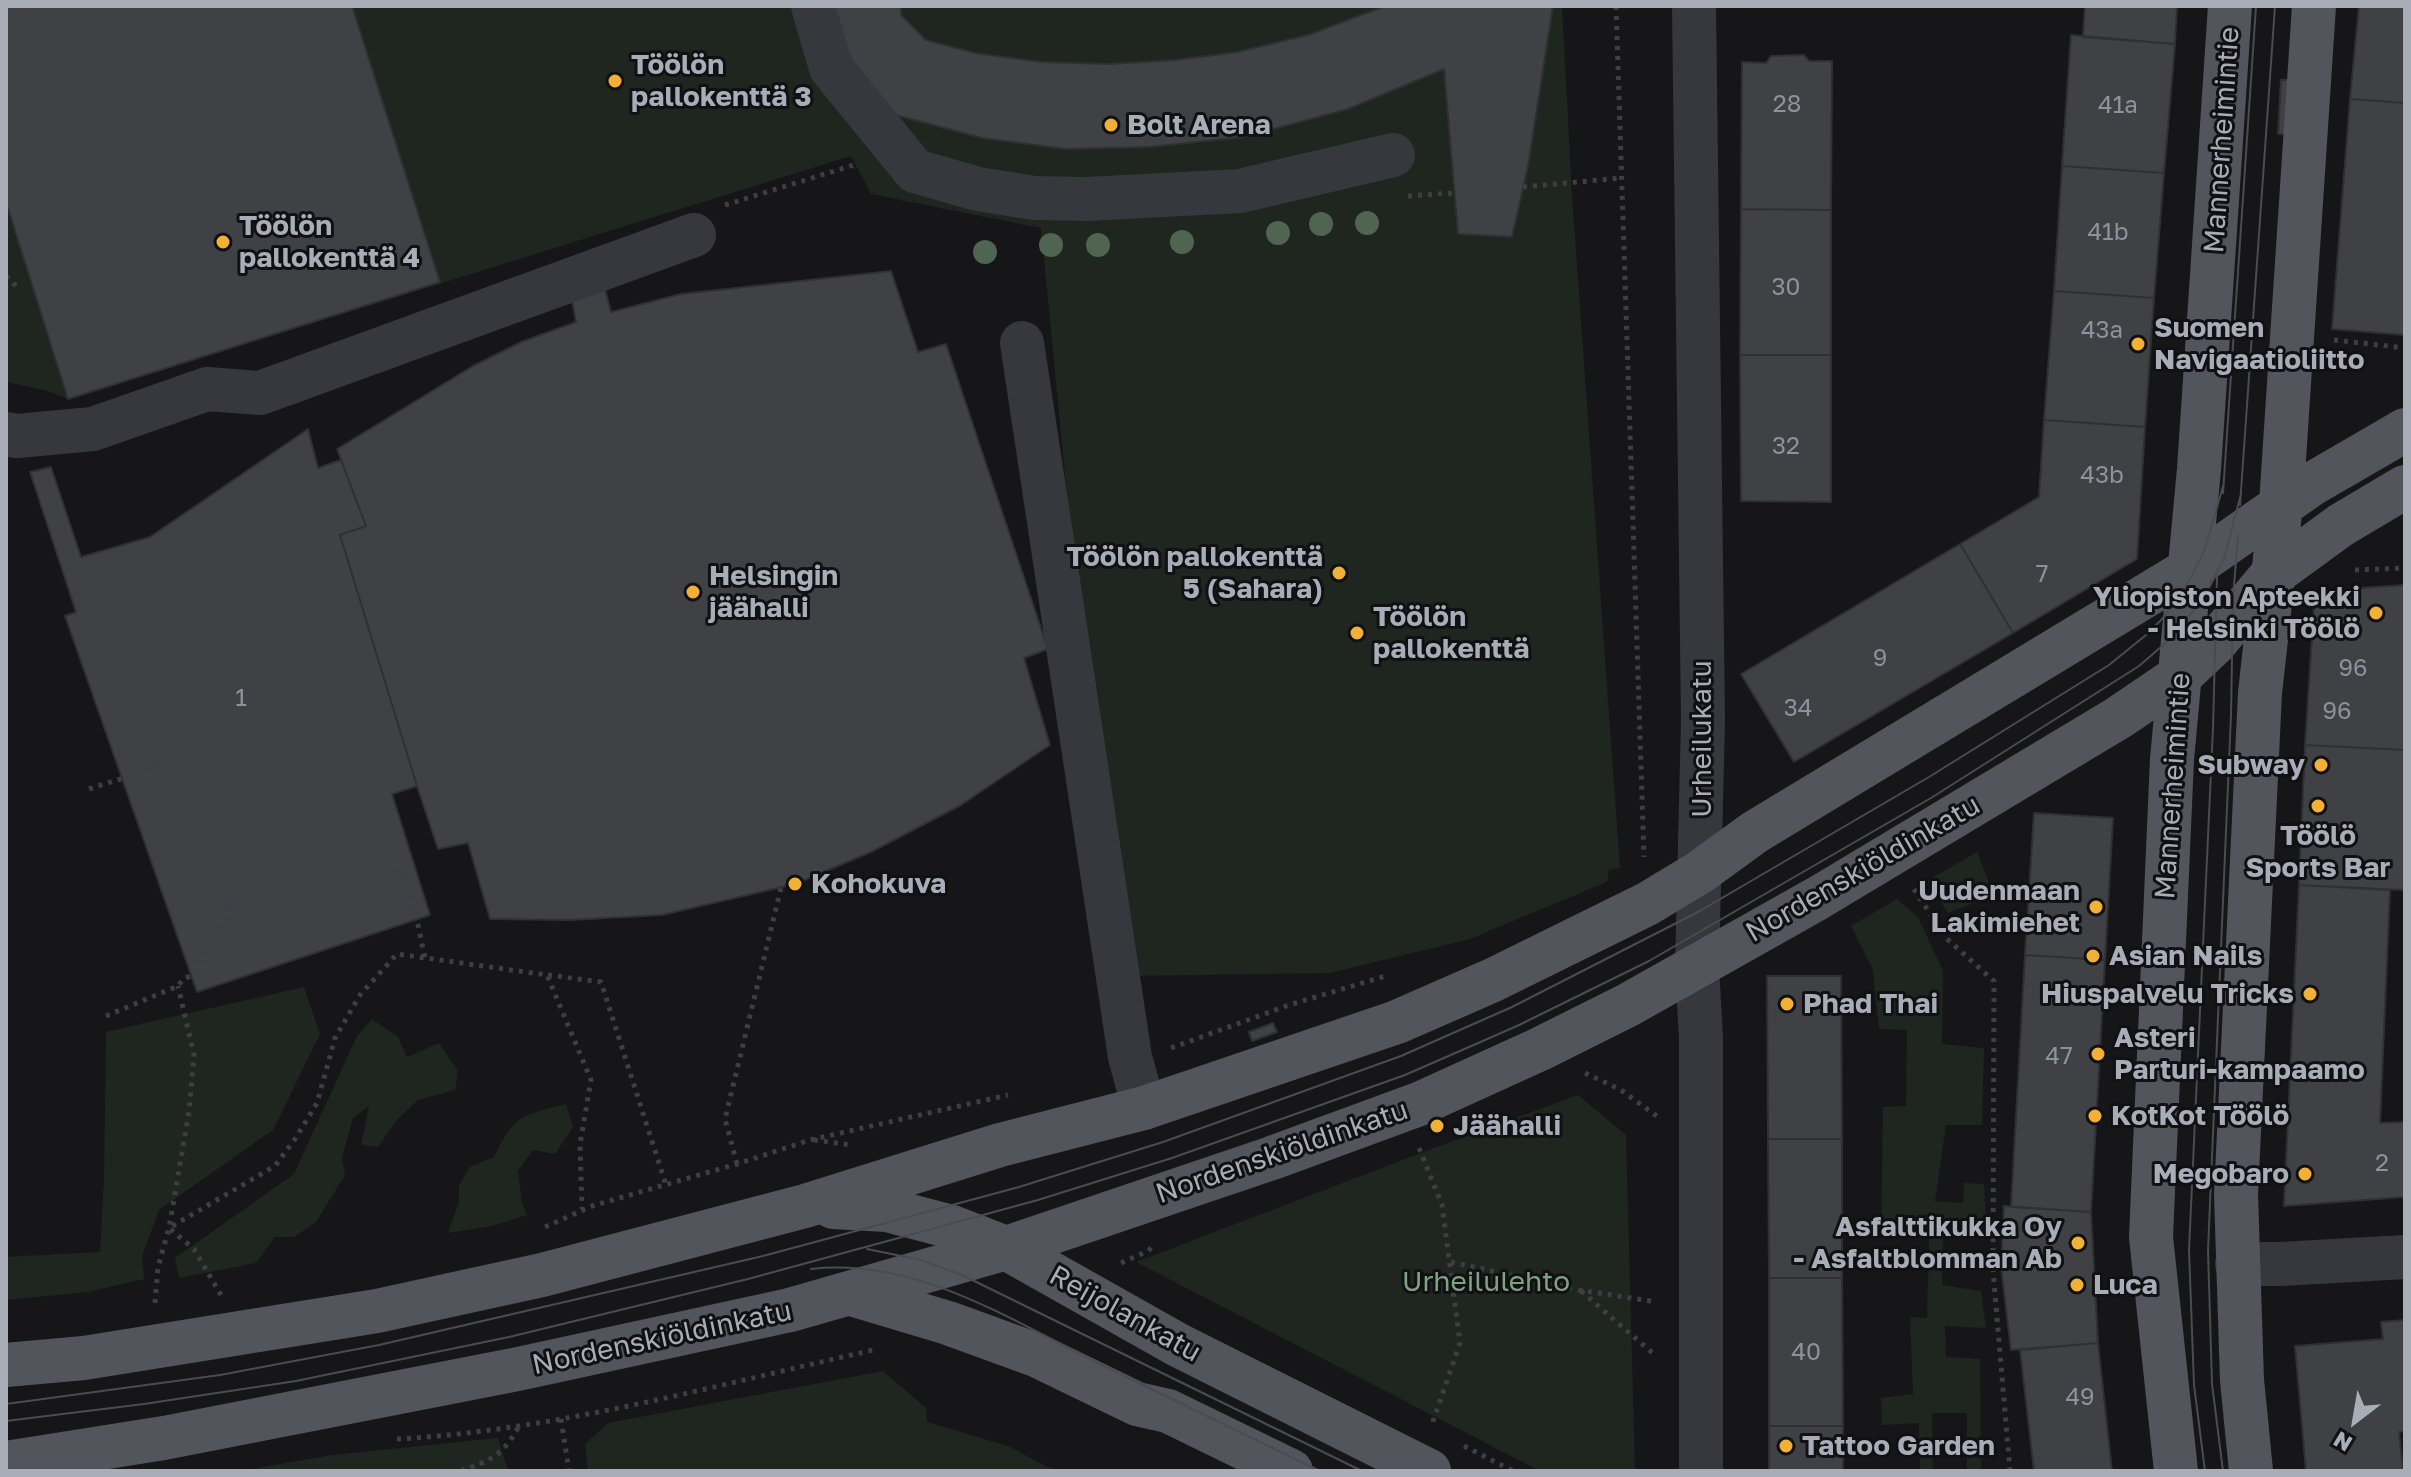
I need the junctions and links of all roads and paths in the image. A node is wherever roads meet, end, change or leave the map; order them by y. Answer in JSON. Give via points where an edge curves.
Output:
{"nodes":[{"id":1,"x":813,"y":6,"type":"edge"},
{"id":2,"x":1616,"y":6,"type":"edge"},
{"id":3,"x":1694,"y":6,"type":"edge"},
{"id":4,"x":2230,"y":6,"type":"edge"},
{"id":5,"x":2314,"y":6,"type":"edge"},
{"id":6,"x":899,"y":150,"type":"junction"},
{"id":7,"x":1393,"y":155,"type":"dead end"},
{"id":8,"x":1621,"y":178,"type":"junction"},
{"id":9,"x":1523,"y":187,"type":"dead end"},
{"id":10,"x":694,"y":235,"type":"joint"},
{"id":11,"x":6,"y":276,"type":"edge"},
{"id":12,"x":19,"y":289,"type":"dead end"},
{"id":13,"x":2326,"y":339,"type":"dead end"},
{"id":14,"x":1022,"y":343,"type":"dead end"},
{"id":15,"x":2405,"y":348,"type":"edge"},
{"id":16,"x":2405,"y":430,"type":"edge"},
{"id":17,"x":6,"y":434,"type":"edge"},
{"id":18,"x":2405,"y":487,"type":"edge"},
{"id":19,"x":2281,"y":504,"type":"junction"},
{"id":20,"x":2405,"y":568,"type":"edge"},
{"id":21,"x":2190,"y":569,"type":"junction"},
{"id":22,"x":2346,"y":570,"type":"dead end"},
{"id":23,"x":2271,"y":576,"type":"junction"},
{"id":24,"x":2180,"y":676,"type":"junction"},
{"id":25,"x":167,"y":764,"type":"dead end"},
{"id":26,"x":89,"y":789,"type":"dead end"},
{"id":27,"x":399,"y":867,"type":"dead end"},
{"id":28,"x":1700,"y":872,"type":"junction"},
{"id":29,"x":1907,"y":879,"type":"dead end"},
{"id":30,"x":781,"y":888,"type":"dead end"},
{"id":31,"x":236,"y":899,"type":"dead end"},
{"id":32,"x":1647,"y":904,"type":"junction"},
{"id":33,"x":425,"y":958,"type":"junction"},
{"id":34,"x":1697,"y":966,"type":"junction"},
{"id":35,"x":547,"y":975,"type":"junction"},
{"id":36,"x":178,"y":986,"type":"junction"},
{"id":37,"x":106,"y":1016,"type":"dead end"},
{"id":38,"x":1599,"y":1078,"type":"dead end"},
{"id":39,"x":1144,"y":1108,"type":"junction"},
{"id":40,"x":906,"y":1118,"type":"dead end"},
{"id":41,"x":1659,"y":1118,"type":"dead end"},
{"id":42,"x":1414,"y":1136,"type":"dead end"},
{"id":43,"x":737,"y":1164,"type":"junction"},
{"id":44,"x":666,"y":1185,"type":"junction"},
{"id":45,"x":805,"y":1206,"type":"junction"},
{"id":46,"x":582,"y":1209,"type":"junction"},
{"id":47,"x":169,"y":1228,"type":"junction"},
{"id":48,"x":541,"y":1229,"type":"dead end"},
{"id":49,"x":1006,"y":1248,"type":"junction"},
{"id":50,"x":2405,"y":1257,"type":"edge"},
{"id":51,"x":1451,"y":1262,"type":"junction"},
{"id":52,"x":2237,"y":1264,"type":"junction"},
{"id":53,"x":1579,"y":1290,"type":"junction"},
{"id":54,"x":851,"y":1294,"type":"junction"},
{"id":55,"x":214,"y":1300,"type":"dead end"},
{"id":56,"x":1657,"y":1302,"type":"dead end"},
{"id":57,"x":167,"y":1306,"type":"dead end"},
{"id":58,"x":889,"y":1346,"type":"dead end"},
{"id":59,"x":1656,"y":1356,"type":"dead end"},
{"id":60,"x":6,"y":1365,"type":"edge"},
{"id":61,"x":561,"y":1419,"type":"junction"},
{"id":62,"x":518,"y":1427,"type":"junction"},
{"id":63,"x":388,"y":1439,"type":"dead end"},
{"id":64,"x":1430,"y":1450,"type":"edge"},
{"id":65,"x":6,"y":1463,"type":"edge"},
{"id":66,"x":461,"y":1471,"type":"edge"},
{"id":67,"x":569,"y":1471,"type":"edge"},
{"id":68,"x":1291,"y":1471,"type":"edge"},
{"id":69,"x":1701,"y":1471,"type":"edge"},
{"id":70,"x":2010,"y":1471,"type":"edge"},
{"id":71,"x":2176,"y":1471,"type":"edge"},
{"id":72,"x":2251,"y":1471,"type":"edge"}],
"edges":[{"from":1,"to":6,"type":"street","via":[[831,68]]},
{"from":2,"to":8,"type":"path"},
{"from":3,"to":28,"type":"street","name":"Urheilukatu","via":[[1703,720]]},
{"from":4,"to":21,"type":"main road","name":"Mannerheimintie"},
{"from":5,"to":19,"type":"main road"},
{"from":6,"to":7,"type":"street","via":[[915,171],[978,189],[1087,199],[1240,191]]},
{"from":6,"to":10,"type":"path","via":[[689,216]]},
{"from":8,"to":9,"type":"path"},
{"from":8,"to":32,"type":"path"},
{"from":10,"to":17,"type":"street","via":[[260,393],[207,389],[93,429]]},
{"from":11,"to":12,"type":"path"},
{"from":13,"to":15,"type":"path"},
{"from":14,"to":39,"type":"street","via":[[1130,1057]]},
{"from":16,"to":19,"type":"main road"},
{"from":18,"to":23,"type":"main road","name":"Nordenskiöldinkatu"},
{"from":19,"to":21,"type":"main road"},
{"from":19,"to":23,"type":"main road"},
{"from":20,"to":22,"type":"path"},
{"from":21,"to":24,"type":"main road","name":"Mannerheimintie"},
{"from":21,"to":28,"type":"main road","via":[[1755,832]]},
{"from":23,"to":24,"type":"main road","name":"Nordenskiöldinkatu","via":[[2226,633]]},
{"from":23,"to":52,"type":"main road","via":[[2260,693]]},
{"from":24,"to":34,"type":"main road","name":"Nordenskiöldinkatu"},
{"from":24,"to":71,"type":"main road","name":"Mannerheimintie","via":[[2151,1237]]},
{"from":25,"to":26,"type":"path"},
{"from":27,"to":33,"type":"path"},
{"from":28,"to":32,"type":"main road"},
{"from":28,"to":34,"type":"street","name":"Urheilukatu"},
{"from":29,"to":70,"type":"path","via":[[1946,938],[1994,981],[1993,1270]]},
{"from":30,"to":43,"type":"path","via":[[725,1119]]},
{"from":31,"to":36,"type":"path","via":[[191,976]]},
{"from":32,"to":39,"type":"main road","via":[[1397,1022]]},
{"from":33,"to":35,"type":"path"},
{"from":33,"to":47,"type":"path","via":[[397,954],[360,995],[335,1038],[317,1103],[275,1166]]},
{"from":34,"to":49,"type":"main road","name":"Nordenskiöldinkatu","via":[[1553,1043],[1419,1104]]},
{"from":34,"to":69,"type":"street","name":"Urheilukatu"},
{"from":35,"to":44,"type":"path","via":[[601,982]]},
{"from":35,"to":46,"type":"path","via":[[591,1080],[580,1144]]},
{"from":36,"to":37,"type":"path"},
{"from":36,"to":47,"type":"path","via":[[194,1055]]},
{"from":38,"to":41,"type":"path"},
{"from":39,"to":45,"type":"main road","via":[[1000,1145]]},
{"from":40,"to":43,"type":"path"},
{"from":42,"to":51,"type":"path","via":[[1442,1205]]},
{"from":43,"to":44,"type":"path"},
{"from":44,"to":46,"type":"path"},
{"from":45,"to":49,"type":"main road","name":"Reijolankatu","via":[[887,1210]]},
{"from":45,"to":60,"type":"main road","via":[[542,1275],[377,1311],[84,1358]]},
{"from":46,"to":48,"type":"path"},
{"from":47,"to":55,"type":"path","via":[[194,1249],[224,1298]]},
{"from":47,"to":57,"type":"path","via":[[154,1307]]},
{"from":49,"to":54,"type":"main road","name":"Nordenskiöldinkatu"},
{"from":49,"to":64,"type":"main road","name":"Reijolankatu","via":[[1178,1345]]},
{"from":50,"to":52,"type":"street"},
{"from":51,"to":53,"type":"path"},
{"from":51,"to":64,"type":"path","via":[[1460,1343]]},
{"from":52,"to":72,"type":"main road"},
{"from":53,"to":56,"type":"path"},
{"from":53,"to":59,"type":"path"},
{"from":54,"to":65,"type":"main road","name":"Nordenskiöldinkatu","via":[[518,1369]]},
{"from":54,"to":68,"type":"main road","via":[[1036,1355]]},
{"from":58,"to":61,"type":"path"},
{"from":61,"to":62,"type":"path"},
{"from":61,"to":67,"type":"path"},
{"from":62,"to":63,"type":"path"},
{"from":62,"to":66,"type":"path","via":[[499,1455]]}]}
